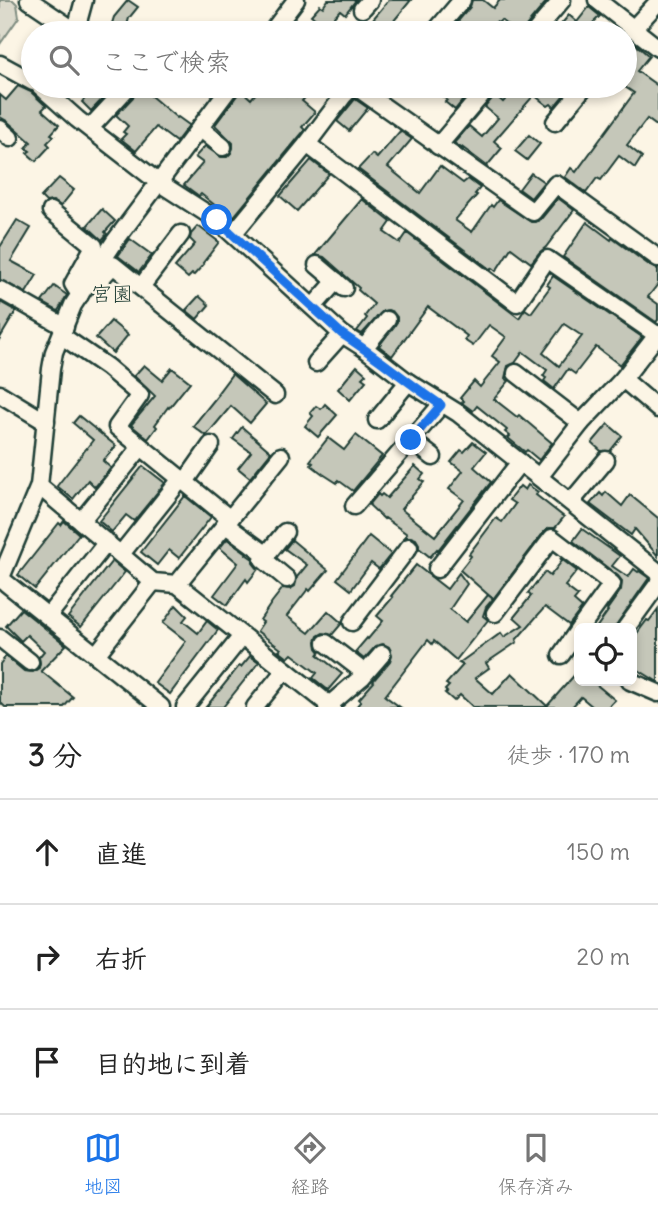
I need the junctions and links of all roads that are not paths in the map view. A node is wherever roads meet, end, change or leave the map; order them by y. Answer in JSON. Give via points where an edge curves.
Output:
{"nodes":[{"id":1,"x":29,"y":0,"type":"edge"},
{"id":2,"x":84,"y":0,"type":"edge"},
{"id":3,"x":296,"y":0,"type":"edge"},
{"id":4,"x":462,"y":0,"type":"edge"},
{"id":5,"x":562,"y":0,"type":"edge"},
{"id":6,"x":597,"y":0,"type":"edge"},
{"id":7,"x":658,"y":2,"type":"edge"},
{"id":8,"x":59,"y":21,"type":"edge"},
{"id":9,"x":78,"y":21,"type":"edge"},
{"id":10,"x":280,"y":21,"type":"edge"},
{"id":11,"x":444,"y":21,"type":"edge"},
{"id":12,"x":544,"y":21,"type":"edge"},
{"id":13,"x":619,"y":21,"type":"edge"},
{"id":14,"x":637,"y":24,"type":"edge"},
{"id":15,"x":637,"y":35,"type":"edge"},
{"id":16,"x":658,"y":48,"type":"edge"},
{"id":17,"x":4,"y":72,"type":"edge"},
{"id":18,"x":21,"y":78,"type":"edge"},
{"id":19,"x":55,"y":98,"type":"edge"},
{"id":20,"x":118,"y":98,"type":"edge"},
{"id":21,"x":222,"y":98,"type":"edge"},
{"id":22,"x":342,"y":98,"type":"edge"},
{"id":23,"x":371,"y":98,"type":"edge"},
{"id":24,"x":473,"y":98,"type":"edge"},
{"id":25,"x":575,"y":98,"type":"edge"},
{"id":26,"x":555,"y":122,"type":"dead end"},
{"id":27,"x":90,"y":128,"type":"junction"},
{"id":28,"x":200,"y":128,"type":"junction"},
{"id":29,"x":307,"y":144,"type":"junction"},
{"id":30,"x":438,"y":146,"type":"junction"},
{"id":31,"x":223,"y":147,"type":"dead end"},
{"id":32,"x":158,"y":182,"type":"junction"},
{"id":33,"x":51,"y":211,"type":"dead end"},
{"id":34,"x":233,"y":233,"type":"junction"},
{"id":35,"x":181,"y":234,"type":"dead end"},
{"id":36,"x":658,"y":258,"type":"edge"},
{"id":37,"x":317,"y":265,"type":"dead end"},
{"id":38,"x":141,"y":287,"type":"junction"},
{"id":39,"x":0,"y":290,"type":"edge"},
{"id":40,"x":77,"y":300,"type":"junction"},
{"id":41,"x":313,"y":307,"type":"junction"},
{"id":42,"x":387,"y":320,"type":"dead end"},
{"id":43,"x":63,"y":331,"type":"junction"},
{"id":44,"x":342,"y":334,"type":"junction"},
{"id":45,"x":658,"y":334,"type":"edge"},
{"id":46,"x":364,"y":348,"type":"junction"},
{"id":47,"x":316,"y":363,"type":"dead end"},
{"id":48,"x":516,"y":373,"type":"dead end"},
{"id":49,"x":622,"y":379,"type":"junction"},
{"id":50,"x":408,"y":382,"type":"junction"},
{"id":51,"x":0,"y":394,"type":"edge"},
{"id":52,"x":275,"y":395,"type":"dead end"},
{"id":53,"x":441,"y":405,"type":"junction"},
{"id":54,"x":658,"y":409,"type":"edge"},
{"id":55,"x":377,"y":420,"type":"dead end"},
{"id":56,"x":46,"y":422,"type":"junction"},
{"id":57,"x":581,"y":423,"type":"junction"},
{"id":58,"x":411,"y":440,"type":"junction"},
{"id":59,"x":211,"y":445,"type":"dead end"},
{"id":60,"x":141,"y":446,"type":"junction"},
{"id":61,"x":281,"y":456,"type":"dead end"},
{"id":62,"x":433,"y":457,"type":"dead end"},
{"id":63,"x":606,"y":460,"type":"dead end"},
{"id":64,"x":520,"y":463,"type":"junction"},
{"id":65,"x":539,"y":477,"type":"junction"},
{"id":66,"x":183,"y":480,"type":"junction"},
{"id":67,"x":39,"y":486,"type":"junction"},
{"id":68,"x":571,"y":502,"type":"junction"},
{"id":69,"x":355,"y":506,"type":"dead end"},
{"id":70,"x":81,"y":521,"type":"junction"},
{"id":71,"x":228,"y":522,"type":"junction"},
{"id":72,"x":285,"y":532,"type":"dead end"},
{"id":73,"x":107,"y":542,"type":"junction"},
{"id":74,"x":409,"y":547,"type":"dead end"},
{"id":75,"x":121,"y":554,"type":"junction"},
{"id":76,"x":267,"y":555,"type":"junction"},
{"id":77,"x":437,"y":569,"type":"dead end"},
{"id":78,"x":658,"y":574,"type":"edge"},
{"id":79,"x":286,"y":579,"type":"dead end"},
{"id":80,"x":0,"y":580,"type":"edge"},
{"id":81,"x":153,"y":582,"type":"junction"},
{"id":82,"x":177,"y":584,"type":"junction"},
{"id":83,"x":495,"y":613,"type":"dead end"},
{"id":84,"x":48,"y":616,"type":"junction"},
{"id":85,"x":352,"y":622,"type":"dead end"},
{"id":86,"x":584,"y":623,"type":"edge"},
{"id":87,"x":629,"y":623,"type":"edge"},
{"id":88,"x":242,"y":636,"type":"junction"},
{"id":89,"x":574,"y":637,"type":"edge"},
{"id":90,"x":0,"y":638,"type":"edge"},
{"id":91,"x":326,"y":643,"type":"dead end"},
{"id":92,"x":382,"y":654,"type":"dead end"},
{"id":93,"x":96,"y":655,"type":"junction"},
{"id":94,"x":561,"y":655,"type":"dead end"},
{"id":95,"x":30,"y":662,"type":"dead end"},
{"id":96,"x":285,"y":670,"type":"junction"},
{"id":97,"x":365,"y":673,"type":"junction"},
{"id":98,"x":637,"y":684,"type":"edge"},
{"id":99,"x":658,"y":693,"type":"edge"},
{"id":100,"x":329,"y":706,"type":"edge"},
{"id":101,"x":161,"y":707,"type":"edge"},
{"id":102,"x":185,"y":707,"type":"edge"},
{"id":103,"x":255,"y":707,"type":"edge"}],
"edges":[{"from":1,"to":8,"type":"street"},
{"from":2,"to":9,"type":"street"},
{"from":3,"to":10,"type":"street"},
{"from":4,"to":11,"type":"street"},
{"from":5,"to":12,"type":"street"},
{"from":6,"to":13,"type":"street"},
{"from":7,"to":14,"type":"street"},
{"from":15,"to":16,"type":"street"},
{"from":17,"to":18,"type":"street"},
{"from":19,"to":27,"type":"street"},
{"from":20,"to":27,"type":"street"},
{"from":21,"to":28,"type":"street"},
{"from":22,"to":29,"type":"street"},
{"from":23,"to":30,"type":"street"},
{"from":24,"to":30,"type":"street"},
{"from":25,"to":26,"type":"street"},
{"from":27,"to":32,"type":"street"},
{"from":28,"to":31,"type":"street"},
{"from":28,"to":32,"type":"street"},
{"from":29,"to":34,"type":"street"},
{"from":29,"to":45,"type":"street","via":[[517,303],[547,259]]},
{"from":30,"to":36,"type":"street","via":[[533,212],[556,184]]},
{"from":32,"to":34,"type":"street"},
{"from":32,"to":40,"type":"street"},
{"from":33,"to":40,"type":"street","via":[[94,246],[73,284]]},
{"from":34,"to":41,"type":"street"},
{"from":35,"to":38,"type":"street"},
{"from":37,"to":41,"type":"street","via":[[340,285]]},
{"from":38,"to":40,"type":"street","via":[[113,265],[82,308]]},
{"from":38,"to":52,"type":"street"},
{"from":39,"to":43,"type":"street"},
{"from":40,"to":43,"type":"street"},
{"from":41,"to":44,"type":"street"},
{"from":42,"to":46,"type":"street"},
{"from":43,"to":56,"type":"street","via":[[54,352]]},
{"from":43,"to":60,"type":"street","via":[[140,395],[117,427]]},
{"from":44,"to":46,"type":"street"},
{"from":44,"to":47,"type":"street"},
{"from":45,"to":49,"type":"street"},
{"from":46,"to":50,"type":"street"},
{"from":48,"to":57,"type":"street"},
{"from":49,"to":54,"type":"street"},
{"from":49,"to":57,"type":"street"},
{"from":50,"to":53,"type":"street"},
{"from":50,"to":55,"type":"street"},
{"from":51,"to":56,"type":"street"},
{"from":53,"to":58,"type":"street"},
{"from":53,"to":64,"type":"street","via":[[458,413]]},
{"from":56,"to":67,"type":"street"},
{"from":57,"to":65,"type":"street"},
{"from":58,"to":62,"type":"street"},
{"from":58,"to":69,"type":"street"},
{"from":59,"to":66,"type":"street"},
{"from":60,"to":66,"type":"street"},
{"from":60,"to":70,"type":"street"},
{"from":61,"to":71,"type":"street"},
{"from":63,"to":68,"type":"street"},
{"from":64,"to":65,"type":"street"},
{"from":64,"to":77,"type":"street"},
{"from":65,"to":68,"type":"street"},
{"from":66,"to":71,"type":"street"},
{"from":66,"to":75,"type":"street"},
{"from":67,"to":70,"type":"street"},
{"from":67,"to":80,"type":"street"},
{"from":68,"to":78,"type":"street"},
{"from":70,"to":73,"type":"street"},
{"from":71,"to":76,"type":"street"},
{"from":71,"to":82,"type":"street"},
{"from":72,"to":76,"type":"street"},
{"from":73,"to":75,"type":"street"},
{"from":73,"to":84,"type":"street"},
{"from":74,"to":85,"type":"street"},
{"from":75,"to":81,"type":"street"},
{"from":76,"to":79,"type":"street","via":[[263,559]]},
{"from":78,"to":87,"type":"street"},
{"from":80,"to":84,"type":"street"},
{"from":81,"to":82,"type":"street"},
{"from":81,"to":93,"type":"street"},
{"from":82,"to":88,"type":"street"},
{"from":83,"to":86,"type":"street","via":[[552,538],[612,584]]},
{"from":84,"to":93,"type":"street"},
{"from":88,"to":96,"type":"street"},
{"from":88,"to":102,"type":"street"},
{"from":89,"to":94,"type":"street"},
{"from":90,"to":95,"type":"street"},
{"from":91,"to":97,"type":"street"},
{"from":92,"to":97,"type":"street"},
{"from":93,"to":101,"type":"street"},
{"from":96,"to":100,"type":"street"},
{"from":96,"to":103,"type":"street"},
{"from":97,"to":100,"type":"street"},
{"from":98,"to":99,"type":"street"}]}
